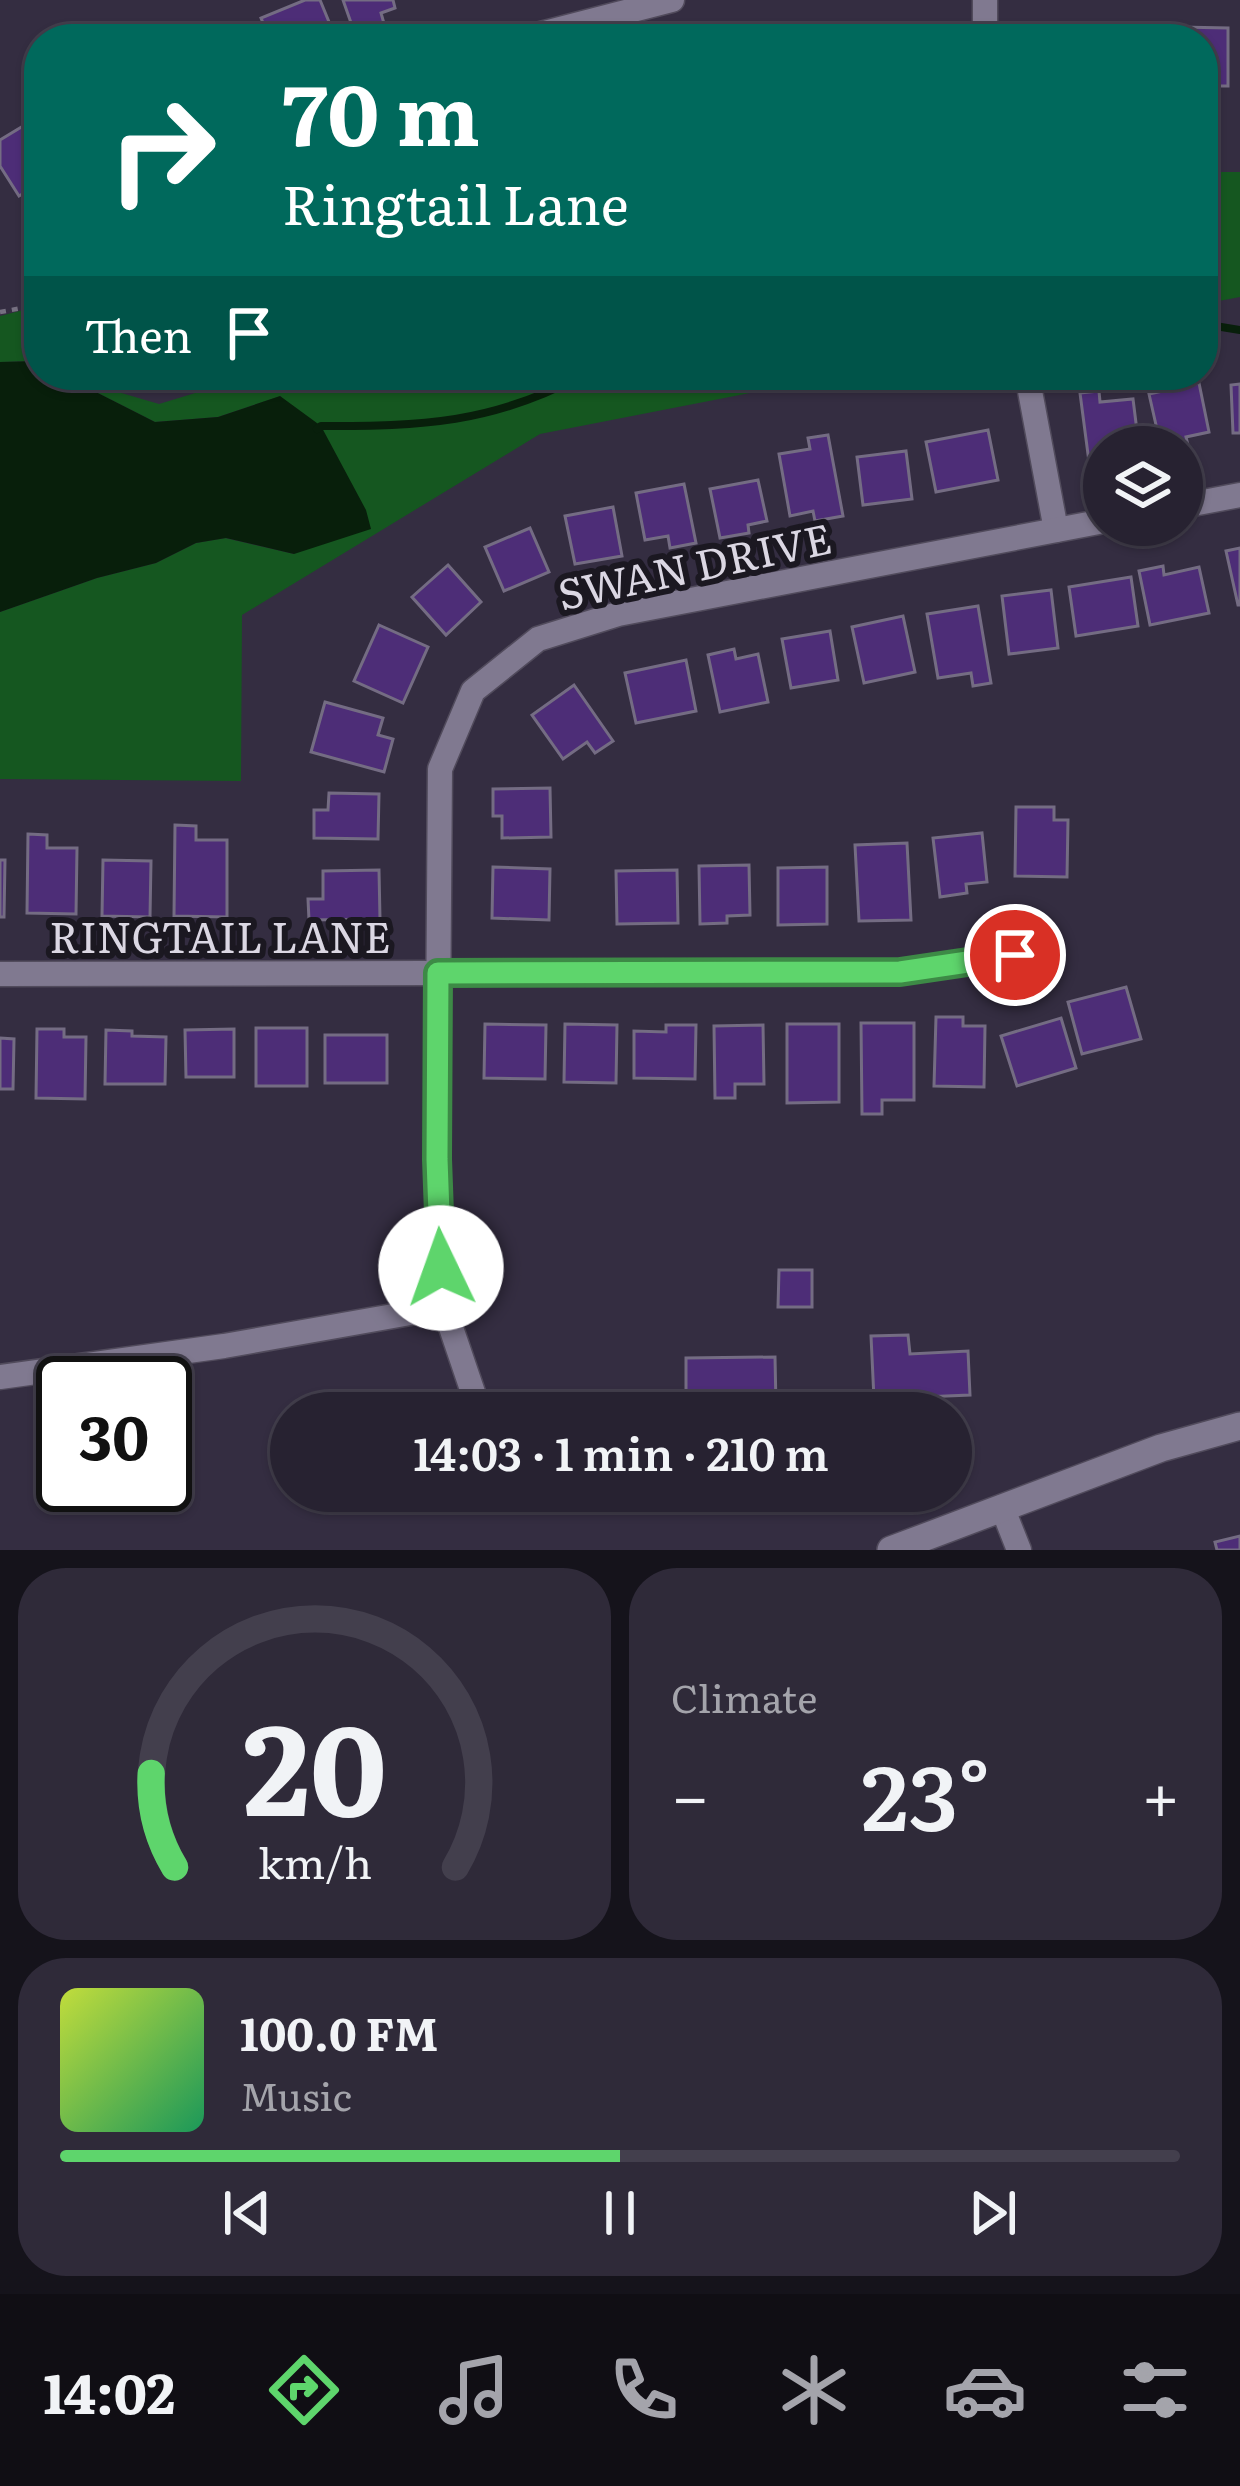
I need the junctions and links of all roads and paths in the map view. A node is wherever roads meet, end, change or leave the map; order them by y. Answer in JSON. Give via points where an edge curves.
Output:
{"nodes":[{"id":1,"x":672,"y":0,"type":"edge"},
{"id":2,"x":603,"y":7,"type":"edge"},
{"id":3,"x":559,"y":24,"type":"edge"},
{"id":4,"x":1030,"y":390,"type":"edge"},
{"id":5,"x":1240,"y":494,"type":"edge"},
{"id":6,"x":1203,"y":502,"type":"edge"},
{"id":7,"x":1083,"y":525,"type":"edge"},
{"id":8,"x":1056,"y":530,"type":"junction"},
{"id":9,"x":1015,"y":955,"type":"dead end"},
{"id":10,"x":438,"y":973,"type":"junction"},
{"id":11,"x":0,"y":974,"type":"edge"},
{"id":12,"x":444,"y":1307,"type":"junction"},
{"id":13,"x":0,"y":1377,"type":"edge"},
{"id":14,"x":473,"y":1392,"type":"edge"},
{"id":15,"x":1240,"y":1426,"type":"edge"},
{"id":16,"x":1002,"y":1507,"type":"junction"},
{"id":17,"x":891,"y":1550,"type":"edge"},
{"id":18,"x":1018,"y":1550,"type":"edge"}],
"edges":[{"from":1,"to":2,"type":"street"},
{"from":2,"to":3,"type":"street"},
{"from":4,"to":8,"type":"street"},
{"from":5,"to":6,"type":"street"},
{"from":7,"to":8,"type":"street","name":"SWAN DRIVE"},
{"from":8,"to":10,"type":"street","name":"SWAN DRIVE","via":[[618,614],[538,639],[473,691],[440,769]]},
{"from":9,"to":10,"type":"street","name":"RINGTAIL LANE","via":[[900,972]]},
{"from":10,"to":11,"type":"street","name":"RINGTAIL LANE"},
{"from":10,"to":12,"type":"street","name":"SWAN DRIVE"},
{"from":12,"to":13,"type":"street"},
{"from":12,"to":14,"type":"street","name":"SWAN DRIVE"},
{"from":15,"to":16,"type":"street"},
{"from":16,"to":17,"type":"street"},
{"from":16,"to":18,"type":"street"}]}
